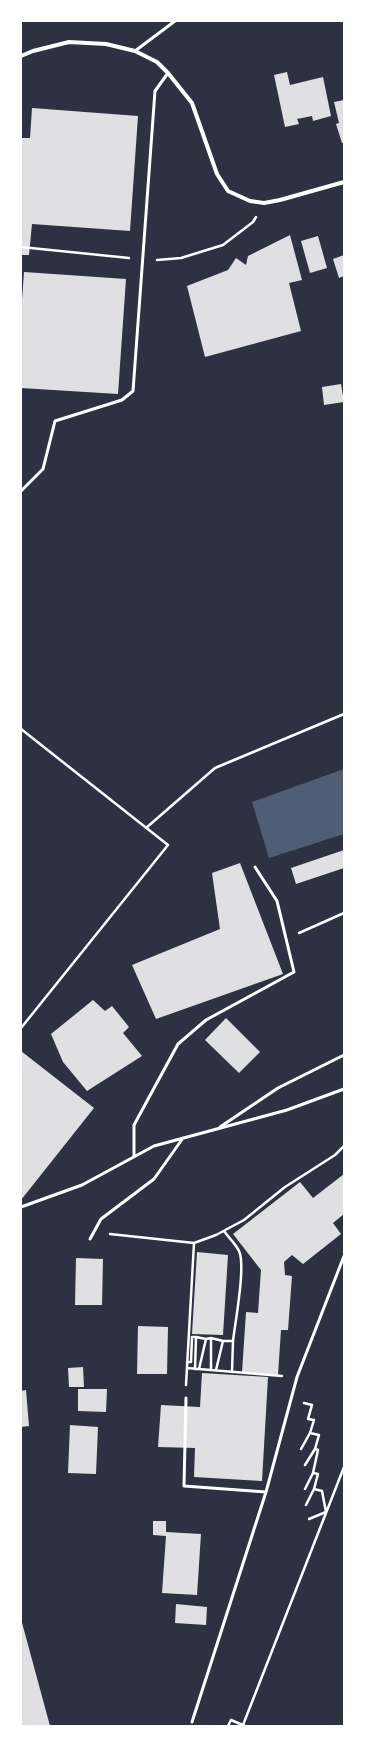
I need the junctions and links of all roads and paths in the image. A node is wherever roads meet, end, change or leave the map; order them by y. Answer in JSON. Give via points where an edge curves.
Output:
{"nodes":[{"id":1,"x":175,"y":21,"type":"edge"},
{"id":2,"x":135,"y":51,"type":"junction"},
{"id":3,"x":21,"y":56,"type":"edge"},
{"id":4,"x":168,"y":73,"type":"junction"},
{"id":5,"x":344,"y":182,"type":"edge"},
{"id":6,"x":21,"y":492,"type":"edge"},
{"id":7,"x":344,"y":714,"type":"edge"},
{"id":8,"x":21,"y":729,"type":"edge"},
{"id":9,"x":146,"y":828,"type":"junction"},
{"id":10,"x":255,"y":867,"type":"dead end"},
{"id":11,"x":344,"y":913,"type":"edge"},
{"id":12,"x":286,"y":939,"type":"junction"},
{"id":13,"x":21,"y":1028,"type":"edge"},
{"id":14,"x":344,"y":1055,"type":"edge"},
{"id":15,"x":344,"y":1089,"type":"edge"},
{"id":16,"x":216,"y":1129,"type":"junction"},
{"id":17,"x":183,"y":1138,"type":"junction"},
{"id":18,"x":344,"y":1146,"type":"edge"},
{"id":19,"x":134,"y":1156,"type":"junction"},
{"id":20,"x":21,"y":1206,"type":"edge"},
{"id":21,"x":224,"y":1231,"type":"junction"},
{"id":22,"x":94,"y":1232,"type":"junction"},
{"id":23,"x":90,"y":1239,"type":"dead end"},
{"id":24,"x":194,"y":1243,"type":"junction"},
{"id":25,"x":344,"y":1256,"type":"edge"},
{"id":26,"x":190,"y":1337,"type":"junction"},
{"id":27,"x":196,"y":1337,"type":"junction"},
{"id":28,"x":211,"y":1338,"type":"junction"},
{"id":29,"x":206,"y":1339,"type":"junction"},
{"id":30,"x":223,"y":1340,"type":"junction"},
{"id":31,"x":233,"y":1341,"type":"junction"},
{"id":32,"x":187,"y":1368,"type":"junction"},
{"id":33,"x":195,"y":1369,"type":"junction"},
{"id":34,"x":199,"y":1369,"type":"junction"},
{"id":35,"x":211,"y":1369,"type":"junction"},
{"id":36,"x":216,"y":1370,"type":"junction"},
{"id":37,"x":232,"y":1372,"type":"junction"},
{"id":38,"x":297,"y":1377,"type":"junction"},
{"id":39,"x":186,"y":1398,"type":"joint"},
{"id":40,"x":291,"y":1401,"type":"junction"},
{"id":41,"x":310,"y":1433,"type":"junction"},
{"id":42,"x":301,"y":1449,"type":"dead end"},
{"id":43,"x":315,"y":1450,"type":"junction"},
{"id":44,"x":305,"y":1465,"type":"dead end"},
{"id":45,"x":344,"y":1467,"type":"edge"},
{"id":46,"x":313,"y":1473,"type":"junction"},
{"id":47,"x":305,"y":1489,"type":"dead end"},
{"id":48,"x":314,"y":1489,"type":"junction"},
{"id":49,"x":266,"y":1492,"type":"junction"},
{"id":50,"x":306,"y":1504,"type":"dead end"},
{"id":51,"x":326,"y":1512,"type":"junction"},
{"id":52,"x":309,"y":1519,"type":"dead end"},
{"id":53,"x":192,"y":1722,"type":"dead end"},
{"id":54,"x":228,"y":1726,"type":"edge"},
{"id":55,"x":244,"y":1726,"type":"edge"}],
"edges":[{"from":1,"to":2,"type":"lane"},
{"from":2,"to":3,"type":"street","via":[[106,44],[69,42]]},
{"from":2,"to":4,"type":"street","via":[[157,62]]},
{"from":4,"to":5,"type":"street","via":[[192,103],[217,174],[228,191],[250,201],[264,203]]},
{"from":4,"to":6,"type":"lane","via":[[155,91],[133,391],[122,400],[55,421],[43,469]]},
{"from":7,"to":9,"type":"path","via":[[215,768]]},
{"from":8,"to":9,"type":"path"},
{"from":9,"to":13,"type":"path","via":[[168,845]]},
{"from":10,"to":12,"type":"lane","via":[[277,901]]},
{"from":11,"to":12,"type":"path"},
{"from":12,"to":19,"type":"lane","via":[[294,972],[206,1020],[178,1044],[134,1125]]},
{"from":14,"to":16,"type":"lane","via":[[278,1088]]},
{"from":15,"to":16,"type":"lane","via":[[286,1110]]},
{"from":16,"to":17,"type":"lane"},
{"from":17,"to":19,"type":"lane","via":[[154,1146]]},
{"from":17,"to":22,"type":"lane","via":[[154,1179],[100,1219]]},
{"from":18,"to":21,"type":"path","via":[[335,1155],[285,1187],[244,1220]]},
{"from":19,"to":20,"type":"lane","via":[[82,1185]]},
{"from":21,"to":24,"type":"path"},
{"from":21,"to":31,"type":"path","via":[[239,1252],[241,1268]]},
{"from":22,"to":23,"type":"lane"},
{"from":22,"to":24,"type":"path"},
{"from":24,"to":26,"type":"path"},
{"from":25,"to":38,"type":"lane"},
{"from":26,"to":27,"type":"path"},
{"from":26,"to":32,"type":"path"},
{"from":27,"to":29,"type":"path"},
{"from":27,"to":33,"type":"path"},
{"from":28,"to":29,"type":"path"},
{"from":28,"to":30,"type":"path"},
{"from":28,"to":35,"type":"path"},
{"from":29,"to":34,"type":"path"},
{"from":30,"to":31,"type":"path"},
{"from":30,"to":36,"type":"path"},
{"from":31,"to":37,"type":"path"},
{"from":32,"to":33,"type":"path"},
{"from":32,"to":39,"type":"path"},
{"from":33,"to":34,"type":"path"},
{"from":34,"to":35,"type":"path"},
{"from":35,"to":36,"type":"path"},
{"from":36,"to":37,"type":"path"},
{"from":37,"to":38,"type":"path"},
{"from":38,"to":40,"type":"lane"},
{"from":39,"to":49,"type":"lane","via":[[184,1486]]},
{"from":40,"to":41,"type":"path","via":[[312,1405],[308,1419],[314,1420]]},
{"from":40,"to":49,"type":"lane"},
{"from":41,"to":42,"type":"path"},
{"from":41,"to":43,"type":"path","via":[[319,1435]]},
{"from":43,"to":44,"type":"path"},
{"from":43,"to":46,"type":"path","via":[[318,1450]]},
{"from":45,"to":51,"type":"path"},
{"from":46,"to":47,"type":"path"},
{"from":46,"to":48,"type":"path","via":[[318,1474]]},
{"from":48,"to":50,"type":"path"},
{"from":48,"to":51,"type":"path","via":[[322,1491]]},
{"from":49,"to":53,"type":"lane"},
{"from":51,"to":52,"type":"path"},
{"from":51,"to":55,"type":"path"},
{"from":54,"to":55,"type":"path","via":[[231,1720]]}]}
